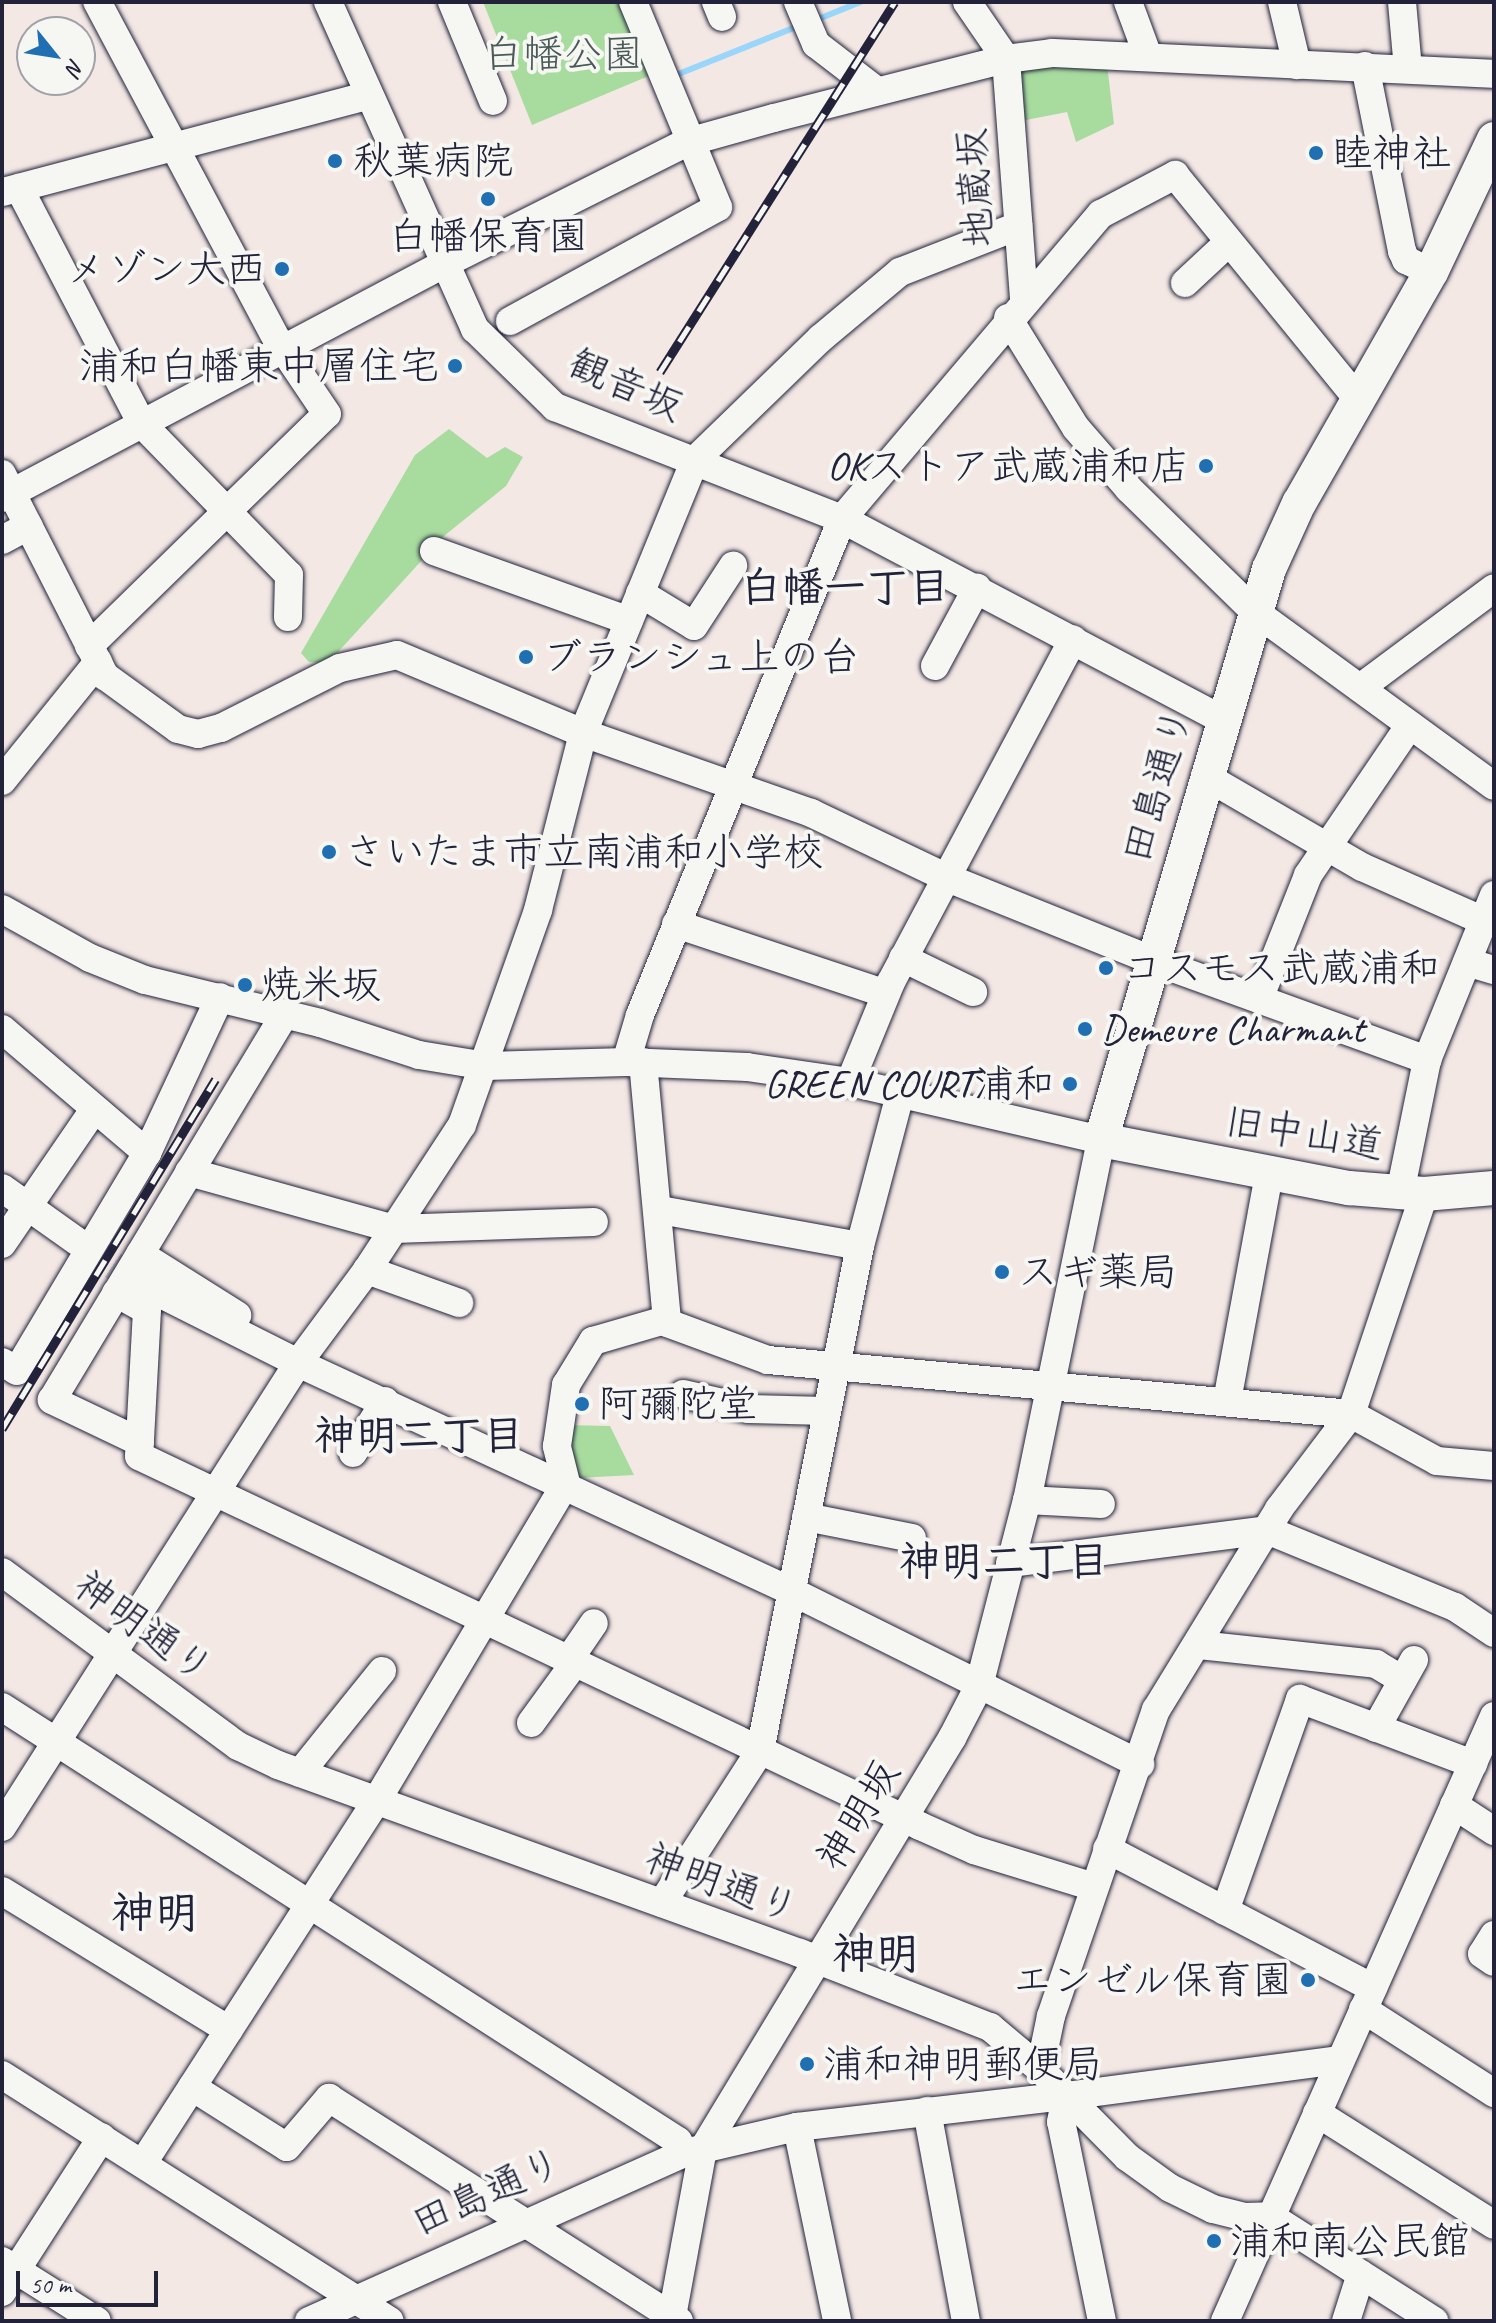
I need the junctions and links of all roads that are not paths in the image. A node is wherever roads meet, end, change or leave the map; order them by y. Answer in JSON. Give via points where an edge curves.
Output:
{"nodes":[{"id":1,"x":97,"y":2,"type":"edge"},
{"id":2,"x":328,"y":2,"type":"edge"},
{"id":3,"x":452,"y":2,"type":"edge"},
{"id":4,"x":633,"y":2,"type":"edge"},
{"id":5,"x":798,"y":2,"type":"edge"},
{"id":6,"x":967,"y":2,"type":"edge"},
{"id":7,"x":1128,"y":2,"type":"edge"},
{"id":8,"x":1282,"y":2,"type":"edge"},
{"id":9,"x":1402,"y":2,"type":"edge"},
{"id":10,"x":1148,"y":56,"type":"junction"},
{"id":11,"x":1006,"y":65,"type":"junction"},
{"id":12,"x":1297,"y":65,"type":"junction"},
{"id":13,"x":1365,"y":66,"type":"junction"},
{"id":14,"x":1408,"y":69,"type":"junction"},
{"id":15,"x":1494,"y":74,"type":"edge"},
{"id":16,"x":877,"y":91,"type":"junction"},
{"id":17,"x":367,"y":96,"type":"junction"},
{"id":18,"x":493,"y":101,"type":"dead end"},
{"id":19,"x":1494,"y":139,"type":"edge"},
{"id":20,"x":688,"y":142,"type":"junction"},
{"id":21,"x":173,"y":147,"type":"junction"},
{"id":22,"x":10,"y":190,"type":"edge"},
{"id":23,"x":1018,"y":226,"type":"junction"},
{"id":24,"x":1229,"y":242,"type":"junction"},
{"id":25,"x":442,"y":265,"type":"junction"},
{"id":26,"x":1431,"y":272,"type":"junction"},
{"id":27,"x":1185,"y":283,"type":"dead end"},
{"id":28,"x":1016,"y":309,"type":"junction"},
{"id":29,"x":510,"y":321,"type":"dead end"},
{"id":30,"x":282,"y":350,"type":"junction"},
{"id":31,"x":1357,"y":398,"type":"junction"},
{"id":32,"x":142,"y":424,"type":"junction"},
{"id":33,"x":695,"y":460,"type":"junction"},
{"id":34,"x":5,"y":489,"type":"edge"},
{"id":35,"x":226,"y":513,"type":"junction"},
{"id":36,"x":842,"y":519,"type":"junction"},
{"id":37,"x":28,"y":526,"type":"junction"},
{"id":38,"x":2,"y":540,"type":"edge"},
{"id":39,"x":434,"y":551,"type":"dead end"},
{"id":40,"x":733,"y":566,"type":"dead end"},
{"id":41,"x":977,"y":588,"type":"junction"},
{"id":42,"x":1494,"y":588,"type":"edge"},
{"id":43,"x":640,"y":593,"type":"junction"},
{"id":44,"x":1254,"y":611,"type":"junction"},
{"id":45,"x":288,"y":617,"type":"dead end"},
{"id":46,"x":629,"y":621,"type":"junction"},
{"id":47,"x":1073,"y":639,"type":"junction"},
{"id":48,"x":94,"y":654,"type":"junction"},
{"id":49,"x":935,"y":666,"type":"dead end"},
{"id":50,"x":1360,"y":688,"type":"junction"},
{"id":51,"x":1222,"y":719,"type":"junction"},
{"id":52,"x":1410,"y":725,"type":"junction"},
{"id":53,"x":583,"y":733,"type":"junction"},
{"id":54,"x":1205,"y":776,"type":"junction"},
{"id":55,"x":2,"y":781,"type":"edge"},
{"id":56,"x":1494,"y":786,"type":"edge"},
{"id":57,"x":732,"y":787,"type":"junction"},
{"id":58,"x":1326,"y":846,"type":"junction"},
{"id":59,"x":945,"y":877,"type":"junction"},
{"id":60,"x":1489,"y":908,"type":"edge"},
{"id":61,"x":2,"y":909,"type":"edge"},
{"id":62,"x":676,"y":924,"type":"junction"},
{"id":63,"x":903,"y":958,"type":"junction"},
{"id":64,"x":1151,"y":960,"type":"junction"},
{"id":65,"x":1467,"y":962,"type":"junction"},
{"id":66,"x":1494,"y":970,"type":"edge"},
{"id":67,"x":973,"y":992,"type":"dead end"},
{"id":68,"x":886,"y":994,"type":"junction"},
{"id":69,"x":220,"y":997,"type":"junction"},
{"id":70,"x":1259,"y":999,"type":"junction"},
{"id":71,"x":285,"y":1013,"type":"junction"},
{"id":72,"x":2,"y":1029,"type":"edge"},
{"id":73,"x":1427,"y":1060,"type":"junction"},
{"id":74,"x":634,"y":1062,"type":"junction"},
{"id":75,"x":486,"y":1066,"type":"junction"},
{"id":76,"x":850,"y":1082,"type":"junction"},
{"id":77,"x":900,"y":1095,"type":"junction"},
{"id":78,"x":93,"y":1111,"type":"junction"},
{"id":79,"x":1101,"y":1140,"type":"junction"},
{"id":80,"x":147,"y":1153,"type":"junction"},
{"id":81,"x":189,"y":1172,"type":"junction"},
{"id":82,"x":1269,"y":1174,"type":"junction"},
{"id":83,"x":2,"y":1188,"type":"edge"},
{"id":84,"x":1412,"y":1193,"type":"junction"},
{"id":85,"x":1490,"y":1193,"type":"edge"},
{"id":86,"x":28,"y":1206,"type":"junction"},
{"id":87,"x":660,"y":1210,"type":"junction"},
{"id":88,"x":594,"y":1222,"type":"dead end"},
{"id":89,"x":394,"y":1229,"type":"junction"},
{"id":90,"x":78,"y":1242,"type":"tunnel mouth"},
{"id":91,"x":2,"y":1244,"type":"edge"},
{"id":92,"x":860,"y":1246,"type":"junction"},
{"id":93,"x":140,"y":1254,"type":"junction"},
{"id":94,"x":367,"y":1270,"type":"junction"},
{"id":95,"x":128,"y":1288,"type":"junction"},
{"id":96,"x":459,"y":1303,"type":"dead end"},
{"id":97,"x":667,"y":1323,"type":"junction"},
{"id":98,"x":239,"y":1334,"type":"junction"},
{"id":99,"x":2,"y":1362,"type":"edge"},
{"id":100,"x":298,"y":1363,"type":"junction"},
{"id":101,"x":835,"y":1367,"type":"junction"},
{"id":102,"x":1048,"y":1385,"type":"junction"},
{"id":103,"x":683,"y":1394,"type":"dead end"},
{"id":104,"x":385,"y":1401,"type":"junction"},
{"id":105,"x":1227,"y":1401,"type":"junction"},
{"id":106,"x":827,"y":1411,"type":"junction"},
{"id":107,"x":1351,"y":1414,"type":"junction"},
{"id":108,"x":140,"y":1442,"type":"junction"},
{"id":109,"x":353,"y":1453,"type":"dead end"},
{"id":110,"x":1494,"y":1466,"type":"edge"},
{"id":111,"x":566,"y":1483,"type":"junction"},
{"id":112,"x":213,"y":1494,"type":"junction"},
{"id":113,"x":1027,"y":1500,"type":"junction"},
{"id":114,"x":1101,"y":1504,"type":"dead end"},
{"id":115,"x":806,"y":1517,"type":"junction"},
{"id":116,"x":1267,"y":1530,"type":"junction"},
{"id":117,"x":912,"y":1538,"type":"dead end"},
{"id":118,"x":1010,"y":1563,"type":"junction"},
{"id":119,"x":2,"y":1572,"type":"edge"},
{"id":120,"x":791,"y":1591,"type":"junction"},
{"id":121,"x":488,"y":1621,"type":"junction"},
{"id":122,"x":594,"y":1623,"type":"dead end"},
{"id":123,"x":1494,"y":1633,"type":"edge"},
{"id":124,"x":1199,"y":1645,"type":"junction"},
{"id":125,"x":113,"y":1654,"type":"junction"},
{"id":126,"x":573,"y":1660,"type":"junction"},
{"id":127,"x":382,"y":1671,"type":"dead end"},
{"id":128,"x":979,"y":1686,"type":"junction"},
{"id":129,"x":2,"y":1707,"type":"edge"},
{"id":130,"x":1494,"y":1716,"type":"edge"},
{"id":131,"x":531,"y":1723,"type":"dead end"},
{"id":132,"x":1376,"y":1728,"type":"junction"},
{"id":133,"x":57,"y":1741,"type":"junction"},
{"id":134,"x":760,"y":1751,"type":"junction"},
{"id":135,"x":1140,"y":1764,"type":"junction"},
{"id":136,"x":1473,"y":1764,"type":"junction"},
{"id":137,"x":300,"y":1773,"type":"junction"},
{"id":138,"x":377,"y":1800,"type":"junction"},
{"id":139,"x":1454,"y":1805,"type":"junction"},
{"id":140,"x":903,"y":1818,"type":"junction"},
{"id":141,"x":2,"y":1827,"type":"edge"},
{"id":142,"x":1494,"y":1831,"type":"edge"},
{"id":143,"x":1107,"y":1849,"type":"junction"},
{"id":144,"x":1094,"y":1887,"type":"junction"},
{"id":145,"x":2,"y":1891,"type":"edge"},
{"id":146,"x":311,"y":1903,"type":"junction"},
{"id":147,"x":662,"y":1903,"type":"junction"},
{"id":148,"x":1225,"y":1911,"type":"junction"},
{"id":149,"x":1494,"y":1935,"type":"edge"},
{"id":150,"x":818,"y":1959,"type":"junction"},
{"id":151,"x":1494,"y":1962,"type":"edge"},
{"id":152,"x":1368,"y":1998,"type":"junction"},
{"id":153,"x":229,"y":2030,"type":"junction"},
{"id":154,"x":1340,"y":2060,"type":"junction"},
{"id":155,"x":1040,"y":2069,"type":"junction"},
{"id":156,"x":2,"y":2075,"type":"edge"},
{"id":157,"x":192,"y":2087,"type":"junction"},
{"id":158,"x":1494,"y":2093,"type":"edge"},
{"id":159,"x":1066,"y":2096,"type":"junction"},
{"id":160,"x":927,"y":2111,"type":"junction"},
{"id":161,"x":1317,"y":2113,"type":"junction"},
{"id":162,"x":797,"y":2127,"type":"junction"},
{"id":163,"x":102,"y":2137,"type":"junction"},
{"id":164,"x":694,"y":2151,"type":"junction"},
{"id":165,"x":143,"y":2163,"type":"junction"},
{"id":166,"x":1270,"y":2216,"type":"junction"},
{"id":167,"x":524,"y":2223,"type":"junction"},
{"id":168,"x":1494,"y":2225,"type":"edge"},
{"id":169,"x":6,"y":2274,"type":"edge"},
{"id":170,"x":1361,"y":2274,"type":"junction"},
{"id":171,"x":350,"y":2308,"type":"edge"},
{"id":172,"x":674,"y":2320,"type":"edge"},
{"id":173,"x":97,"y":2321,"type":"edge"},
{"id":174,"x":309,"y":2321,"type":"edge"},
{"id":175,"x":390,"y":2321,"type":"edge"},
{"id":176,"x":837,"y":2321,"type":"edge"},
{"id":177,"x":966,"y":2321,"type":"edge"},
{"id":178,"x":1102,"y":2321,"type":"edge"},
{"id":179,"x":1225,"y":2321,"type":"edge"},
{"id":180,"x":1346,"y":2321,"type":"edge"},
{"id":181,"x":1434,"y":2321,"type":"edge"}],
"edges":[{"from":1,"to":21,"type":"street"},
{"from":2,"to":17,"type":"street","name":"観音坂"},
{"from":3,"to":18,"type":"street"},
{"from":4,"to":20,"type":"street"},
{"from":5,"to":16,"type":"street","via":[[816,44]]},
{"from":6,"to":11,"type":"street"},
{"from":7,"to":10,"type":"street"},
{"from":8,"to":12,"type":"street"},
{"from":9,"to":14,"type":"street"},
{"from":10,"to":11,"type":"street","via":[[1052,53]]},
{"from":10,"to":12,"type":"street"},
{"from":11,"to":16,"type":"street"},
{"from":11,"to":23,"type":"street","name":"地蔵坂"},
{"from":12,"to":13,"type":"street"},
{"from":13,"to":14,"type":"street"},
{"from":13,"to":26,"type":"street","via":[[1402,251],[1406,260]]},
{"from":14,"to":15,"type":"street"},
{"from":16,"to":20,"type":"street"},
{"from":17,"to":21,"type":"street"},
{"from":17,"to":25,"type":"street","name":"観音坂"},
{"from":19,"to":26,"type":"main road","name":"田島通り"},
{"from":20,"to":25,"type":"street"},
{"from":20,"to":29,"type":"street","via":[[718,207]]},
{"from":21,"to":22,"type":"street"},
{"from":21,"to":30,"type":"street"},
{"from":22,"to":32,"type":"street"},
{"from":23,"to":28,"type":"street","name":"地蔵坂"},
{"from":23,"to":33,"type":"street","via":[[900,272],[821,338]]},
{"from":24,"to":27,"type":"street"},
{"from":24,"to":28,"type":"street","via":[[1175,175],[1101,214]]},
{"from":24,"to":31,"type":"street"},
{"from":25,"to":30,"type":"street"},
{"from":25,"to":33,"type":"street","name":"観音坂","via":[[475,329],[555,407]]},
{"from":26,"to":31,"type":"main road","name":"田島通り"},
{"from":28,"to":36,"type":"street"},
{"from":28,"to":44,"type":"street","via":[[1076,428],[1129,489]]},
{"from":30,"to":32,"type":"street"},
{"from":30,"to":35,"type":"street","via":[[327,414]]},
{"from":31,"to":44,"type":"main road","name":"田島通り","via":[[1299,503]]},
{"from":32,"to":34,"type":"street"},
{"from":32,"to":35,"type":"street"},
{"from":33,"to":36,"type":"street","name":"観音坂"},
{"from":33,"to":43,"type":"street"},
{"from":34,"to":37,"type":"street"},
{"from":35,"to":45,"type":"street","via":[[289,575]]},
{"from":35,"to":48,"type":"street"},
{"from":36,"to":41,"type":"street","name":"観音坂"},
{"from":36,"to":57,"type":"street"},
{"from":37,"to":38,"type":"street"},
{"from":37,"to":48,"type":"street"},
{"from":39,"to":46,"type":"street"},
{"from":40,"to":43,"type":"street","via":[[694,626]]},
{"from":41,"to":47,"type":"street","name":"観音坂"},
{"from":41,"to":49,"type":"street"},
{"from":42,"to":50,"type":"street"},
{"from":43,"to":46,"type":"street"},
{"from":44,"to":50,"type":"street"},
{"from":44,"to":51,"type":"main road","name":"田島通り"},
{"from":46,"to":53,"type":"street"},
{"from":47,"to":51,"type":"street","name":"観音坂"},
{"from":47,"to":59,"type":"street"},
{"from":48,"to":53,"type":"street","via":[[105,676],[162,719],[198,734],[221,728],[340,668],[397,655]]},
{"from":48,"to":55,"type":"street"},
{"from":50,"to":52,"type":"street"},
{"from":51,"to":54,"type":"main road","name":"田島通り"},
{"from":52,"to":56,"type":"street"},
{"from":52,"to":58,"type":"street"},
{"from":53,"to":57,"type":"street"},
{"from":53,"to":75,"type":"street","via":[[538,910]]},
{"from":54,"to":58,"type":"street"},
{"from":54,"to":64,"type":"main road","name":"田島通り"},
{"from":57,"to":59,"type":"street","via":[[811,813]]},
{"from":57,"to":62,"type":"street"},
{"from":58,"to":60,"type":"street"},
{"from":58,"to":70,"type":"street","via":[[1308,875]]},
{"from":59,"to":63,"type":"street"},
{"from":59,"to":64,"type":"street"},
{"from":60,"to":65,"type":"street"},
{"from":61,"to":69,"type":"street","via":[[119,971]]},
{"from":62,"to":68,"type":"street"},
{"from":62,"to":74,"type":"street"},
{"from":63,"to":67,"type":"street"},
{"from":63,"to":68,"type":"street"},
{"from":64,"to":70,"type":"street"},
{"from":64,"to":79,"type":"main road","name":"田島通り"},
{"from":65,"to":66,"type":"street"},
{"from":65,"to":73,"type":"street"},
{"from":68,"to":76,"type":"street"},
{"from":69,"to":71,"type":"street"},
{"from":69,"to":80,"type":"street"},
{"from":70,"to":73,"type":"street"},
{"from":71,"to":75,"type":"street","via":[[419,1055]]},
{"from":71,"to":81,"type":"street"},
{"from":72,"to":78,"type":"street"},
{"from":73,"to":84,"type":"street"},
{"from":74,"to":75,"type":"street"},
{"from":74,"to":76,"type":"street","via":[[747,1067]]},
{"from":74,"to":87,"type":"street"},
{"from":75,"to":89,"type":"street","via":[[462,1125]]},
{"from":76,"to":77,"type":"street"},
{"from":77,"to":79,"type":"street"},
{"from":77,"to":92,"type":"street"},
{"from":78,"to":80,"type":"street"},
{"from":78,"to":86,"type":"street"},
{"from":79,"to":82,"type":"main road","name":"旧中山道"},
{"from":79,"to":102,"type":"street","name":"田島通り"},
{"from":80,"to":99,"type":"street","via":[[17,1371]]},
{"from":81,"to":89,"type":"street"},
{"from":81,"to":93,"type":"street"},
{"from":82,"to":84,"type":"main road","name":"旧中山道"},
{"from":82,"to":105,"type":"street"},
{"from":83,"to":86,"type":"street"},
{"from":84,"to":85,"type":"main road","name":"旧中山道"},
{"from":84,"to":107,"type":"street"},
{"from":86,"to":90,"type":"street"},
{"from":86,"to":91,"type":"street"},
{"from":87,"to":92,"type":"street"},
{"from":87,"to":97,"type":"street"},
{"from":88,"to":89,"type":"street"},
{"from":89,"to":94,"type":"street"},
{"from":92,"to":101,"type":"street"},
{"from":93,"to":95,"type":"street"},
{"from":93,"to":98,"type":"street","via":[[236,1314],[241,1319]]},
{"from":94,"to":96,"type":"street"},
{"from":94,"to":100,"type":"street"},
{"from":95,"to":98,"type":"street"},
{"from":95,"to":108,"type":"street","via":[[147,1310]]},
{"from":95,"to":108,"type":"street","via":[[52,1400]]},
{"from":97,"to":101,"type":"street","via":[[768,1360]]},
{"from":97,"to":111,"type":"street","via":[[593,1341],[566,1385],[557,1446]]},
{"from":98,"to":100,"type":"street"},
{"from":100,"to":104,"type":"street"},
{"from":100,"to":112,"type":"street"},
{"from":101,"to":102,"type":"street"},
{"from":101,"to":106,"type":"street"},
{"from":102,"to":105,"type":"street"},
{"from":102,"to":113,"type":"street","name":"田島通り"},
{"from":103,"to":106,"type":"street","via":[[749,1409]]},
{"from":104,"to":109,"type":"street"},
{"from":104,"to":111,"type":"street"},
{"from":105,"to":107,"type":"street"},
{"from":106,"to":115,"type":"street"},
{"from":107,"to":110,"type":"street","via":[[1437,1461]]},
{"from":107,"to":116,"type":"street"},
{"from":108,"to":112,"type":"street","via":[[139,1456]]},
{"from":111,"to":120,"type":"street"},
{"from":111,"to":121,"type":"street"},
{"from":112,"to":121,"type":"street"},
{"from":112,"to":125,"type":"street"},
{"from":113,"to":114,"type":"street"},
{"from":113,"to":118,"type":"street","name":"神明坂"},
{"from":115,"to":117,"type":"street"},
{"from":115,"to":120,"type":"street"},
{"from":116,"to":118,"type":"street"},
{"from":116,"to":123,"type":"street","via":[[1455,1607]]},
{"from":116,"to":124,"type":"street"},
{"from":118,"to":128,"type":"street","name":"神明坂"},
{"from":119,"to":125,"type":"street","name":"神明通り"},
{"from":120,"to":128,"type":"street"},
{"from":120,"to":134,"type":"street"},
{"from":121,"to":126,"type":"street"},
{"from":121,"to":138,"type":"street"},
{"from":122,"to":126,"type":"street"},
{"from":124,"to":132,"type":"street","via":[[1408,1670]]},
{"from":124,"to":135,"type":"street","via":[[1156,1710]]},
{"from":125,"to":133,"type":"street"},
{"from":125,"to":137,"type":"street","name":"神明通り","via":[[238,1746]]},
{"from":126,"to":131,"type":"street"},
{"from":126,"to":134,"type":"street"},
{"from":127,"to":137,"type":"street"},
{"from":128,"to":135,"type":"street"},
{"from":128,"to":140,"type":"street","name":"神明坂"},
{"from":129,"to":133,"type":"street"},
{"from":130,"to":136,"type":"street"},
{"from":132,"to":136,"type":"street"},
{"from":132,"to":148,"type":"street","via":[[1300,1699]]},
{"from":133,"to":141,"type":"street"},
{"from":133,"to":146,"type":"street"},
{"from":134,"to":140,"type":"street"},
{"from":134,"to":147,"type":"street"},
{"from":135,"to":143,"type":"street"},
{"from":136,"to":139,"type":"street"},
{"from":137,"to":138,"type":"street","name":"神明通り"},
{"from":138,"to":146,"type":"street"},
{"from":138,"to":147,"type":"street","name":"神明通り"},
{"from":139,"to":142,"type":"street"},
{"from":139,"to":152,"type":"street"},
{"from":140,"to":144,"type":"street","via":[[974,1850]]},
{"from":140,"to":150,"type":"street","name":"神明坂"},
{"from":143,"to":144,"type":"street"},
{"from":143,"to":148,"type":"street"},
{"from":144,"to":155,"type":"street","via":[[1051,2016]]},
{"from":145,"to":153,"type":"street"},
{"from":146,"to":153,"type":"street"},
{"from":146,"to":164,"type":"street"},
{"from":147,"to":150,"type":"street","name":"神明通り"},
{"from":148,"to":152,"type":"street"},
{"from":149,"to":151,"type":"street","via":[[1482,1954]]},
{"from":150,"to":155,"type":"street","name":"神明通り","via":[[990,2027]]},
{"from":150,"to":164,"type":"street","name":"神明坂"},
{"from":152,"to":154,"type":"street"},
{"from":152,"to":158,"type":"street"},
{"from":153,"to":157,"type":"street"},
{"from":154,"to":159,"type":"street","name":"田島通り"},
{"from":154,"to":161,"type":"street"},
{"from":155,"to":159,"type":"street","name":"神明通り"},
{"from":156,"to":163,"type":"street"},
{"from":157,"to":165,"type":"street"},
{"from":157,"to":167,"type":"street","via":[[287,2147],[329,2098]]},
{"from":159,"to":160,"type":"street","name":"田島通り"},
{"from":159,"to":166,"type":"street","name":"神明通り","via":[[1127,2157],[1170,2188],[1213,2209],[1245,2217]]},
{"from":159,"to":178,"type":"street","via":[[1061,2122]]},
{"from":160,"to":162,"type":"street","name":"田島通り"},
{"from":160,"to":177,"type":"street"},
{"from":161,"to":166,"type":"street"},
{"from":161,"to":168,"type":"street"},
{"from":162,"to":164,"type":"street","name":"田島通り"},
{"from":162,"to":176,"type":"street"},
{"from":163,"to":165,"type":"street"},
{"from":163,"to":169,"type":"street"},
{"from":164,"to":167,"type":"street","name":"田島通り"},
{"from":164,"to":172,"type":"street"},
{"from":165,"to":171,"type":"street"},
{"from":166,"to":170,"type":"street","name":"神明通り"},
{"from":166,"to":179,"type":"street"},
{"from":167,"to":171,"type":"street","name":"田島通り"},
{"from":167,"to":172,"type":"street"},
{"from":169,"to":173,"type":"street"},
{"from":170,"to":180,"type":"street"},
{"from":170,"to":181,"type":"street","name":"神明通り"},
{"from":171,"to":174,"type":"street","name":"田島通り"},
{"from":171,"to":175,"type":"street"}]}
